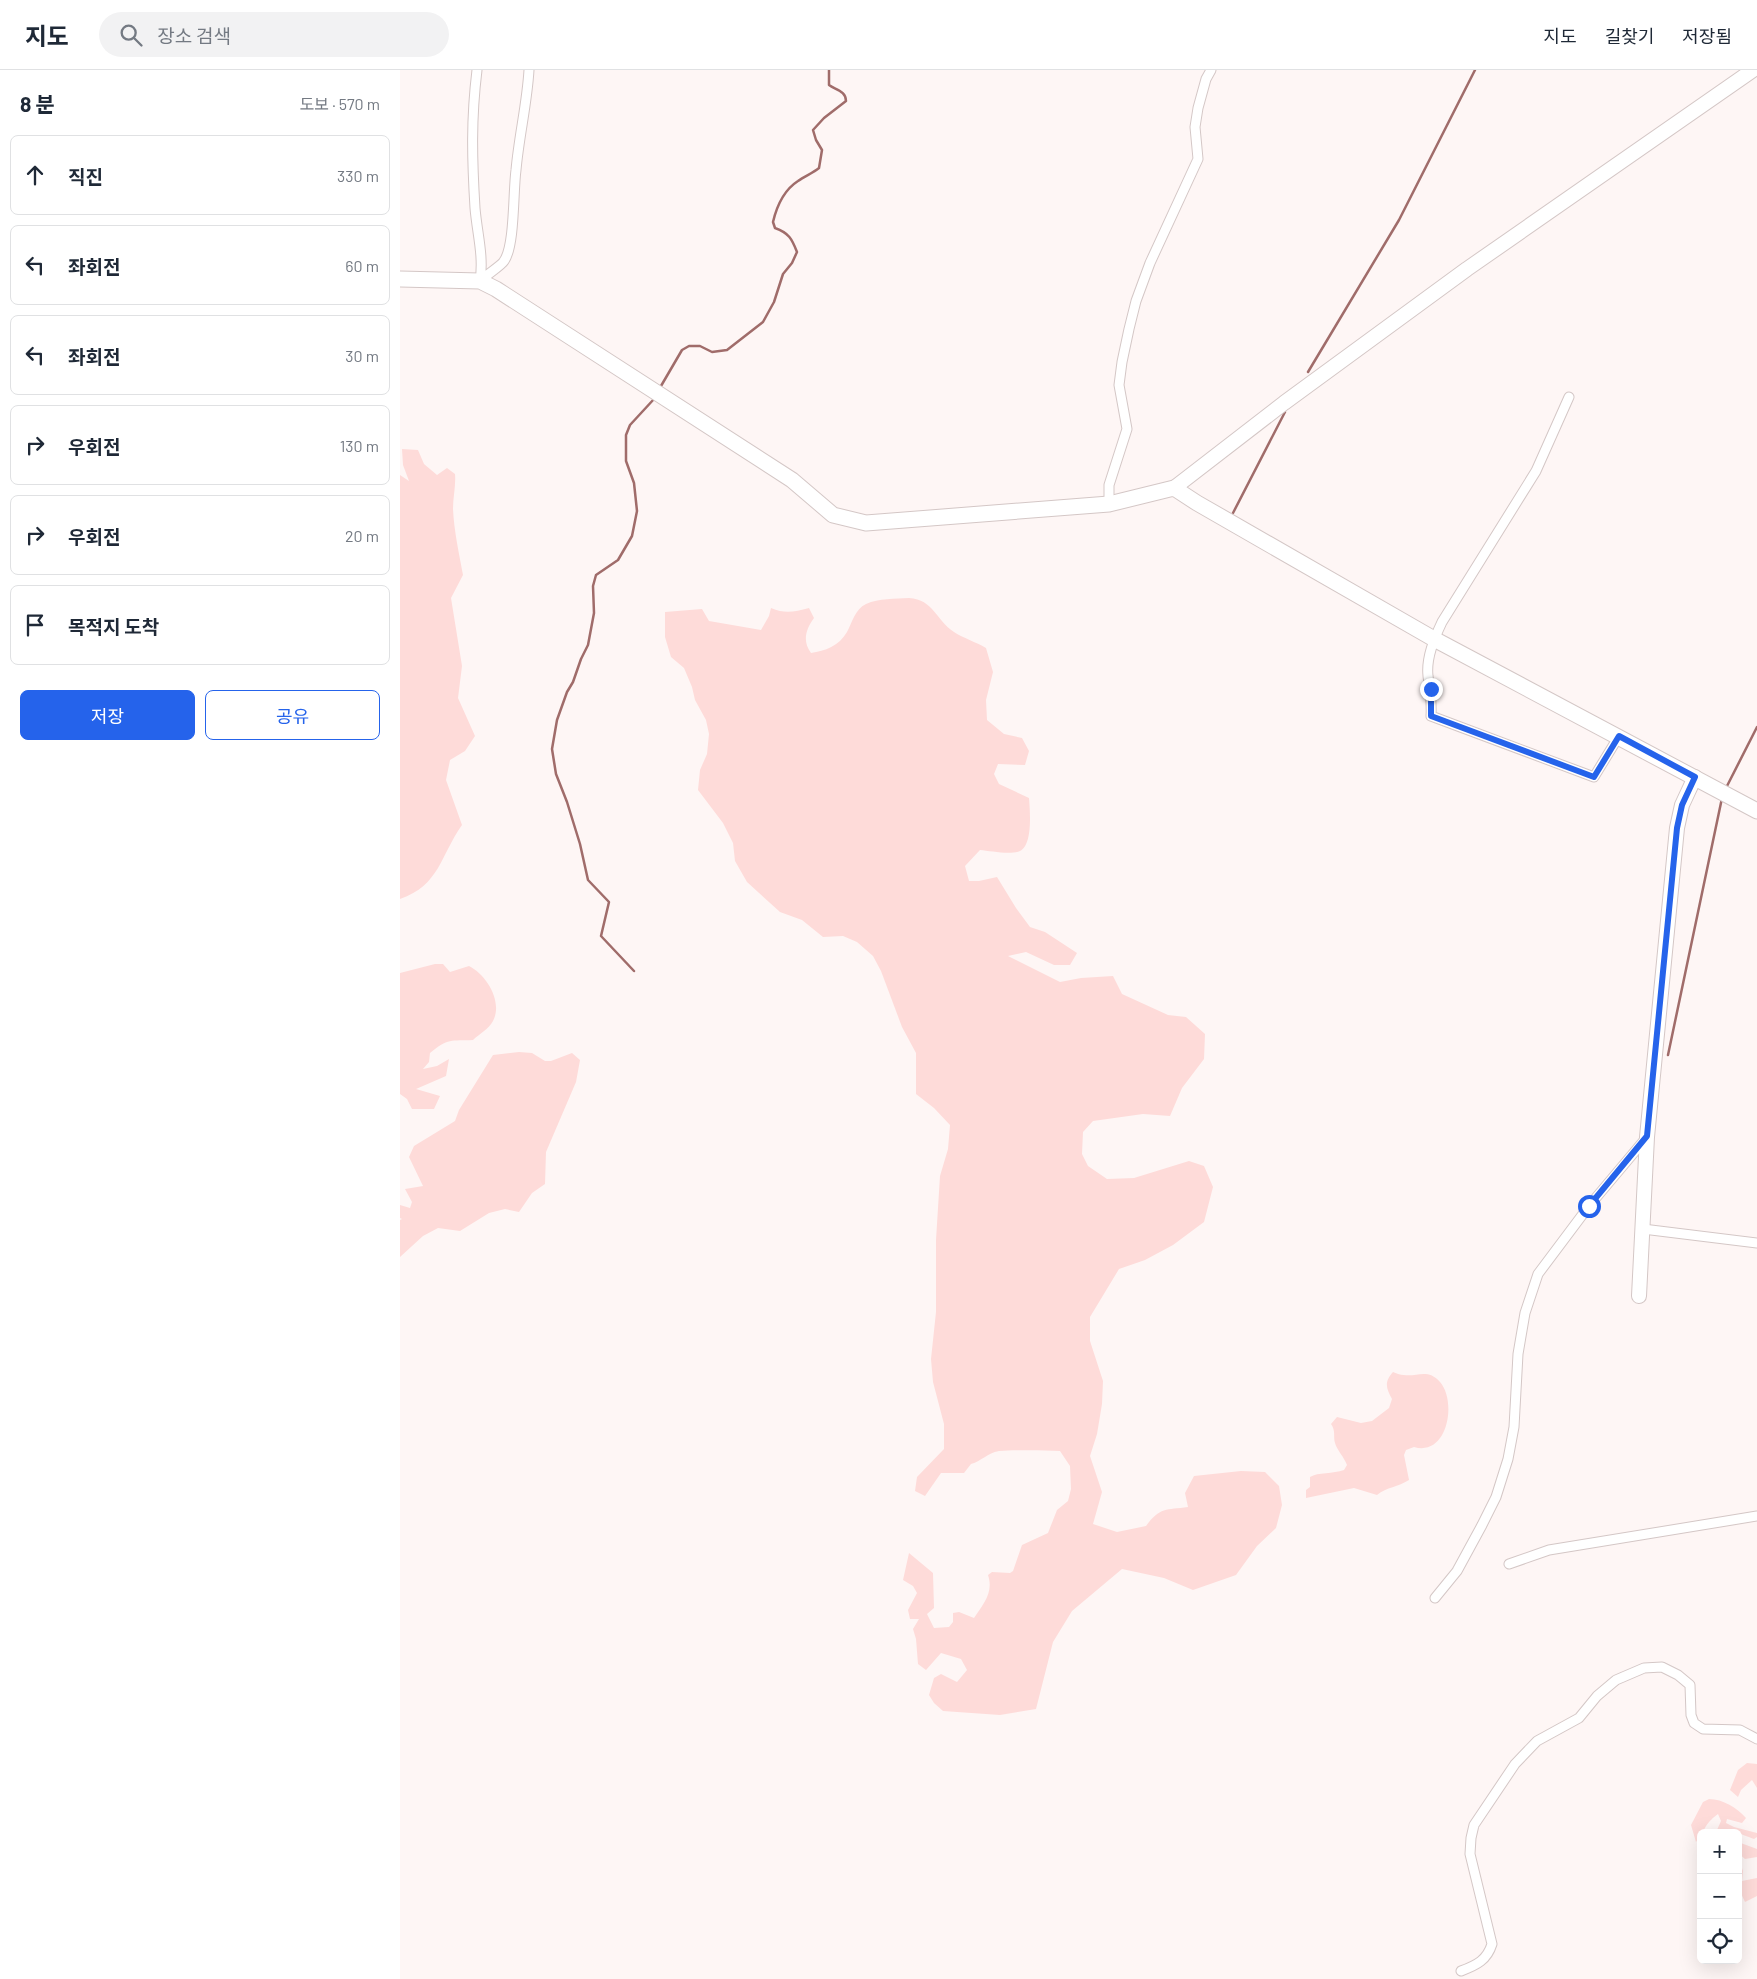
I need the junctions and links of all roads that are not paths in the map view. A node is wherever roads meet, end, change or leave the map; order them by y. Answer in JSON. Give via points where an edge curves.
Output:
{"nodes":[{"id":1,"x":477,"y":70,"type":"edge"},
{"id":2,"x":529,"y":70,"type":"edge"},
{"id":3,"x":1211,"y":70,"type":"edge"},
{"id":4,"x":1753,"y":70,"type":"edge"},
{"id":5,"x":400,"y":279,"type":"edge"},
{"id":6,"x":480,"y":281,"type":"junction"},
{"id":7,"x":1569,"y":397,"type":"dead end"},
{"id":8,"x":1174,"y":488,"type":"junction"},
{"id":9,"x":1109,"y":504,"type":"junction"},
{"id":10,"x":1434,"y":639,"type":"junction"},
{"id":11,"x":1619,"y":736,"type":"junction"},
{"id":12,"x":1695,"y":777,"type":"junction"},
{"id":13,"x":1757,"y":811,"type":"edge"},
{"id":14,"x":1647,"y":1136,"type":"junction"},
{"id":15,"x":1643,"y":1229,"type":"junction"},
{"id":16,"x":1757,"y":1243,"type":"edge"},
{"id":17,"x":1639,"y":1296,"type":"dead end"},
{"id":18,"x":1757,"y":1516,"type":"edge"},
{"id":19,"x":1509,"y":1564,"type":"dead end"},
{"id":20,"x":1435,"y":1598,"type":"dead end"},
{"id":21,"x":1757,"y":1739,"type":"edge"},
{"id":22,"x":1462,"y":1971,"type":"dead end"}],
"edges":[{"from":1,"to":6,"type":"street","via":[[471,150],[482,264]]},
{"from":2,"to":6,"type":"street","via":[[508,253],[503,263]]},
{"from":3,"to":9,"type":"street","via":[[1195,127],[1198,159],[1150,263],[1129,329],[1119,385],[1127,429],[1109,485]]},
{"from":4,"to":8,"type":"main road","via":[[1466,269]]},
{"from":5,"to":6,"type":"main road"},
{"from":6,"to":9,"type":"main road","via":[[792,480],[833,515],[866,523]]},
{"from":7,"to":10,"type":"street","via":[[1536,471]]},
{"from":8,"to":9,"type":"main road"},
{"from":8,"to":10,"type":"main road"},
{"from":10,"to":11,"type":"main road"},
{"from":10,"to":11,"type":"street","via":[[1428,675],[1431,716],[1594,777]]},
{"from":11,"to":12,"type":"main road"},
{"from":12,"to":13,"type":"main road"},
{"from":12,"to":14,"type":"main road","via":[[1682,805],[1677,828]]},
{"from":14,"to":15,"type":"main road"},
{"from":14,"to":20,"type":"street","via":[[1538,1274],[1525,1313],[1518,1354],[1514,1427],[1496,1497],[1457,1571]]},
{"from":15,"to":16,"type":"street"},
{"from":15,"to":17,"type":"main road"},
{"from":18,"to":19,"type":"street","via":[[1549,1550]]},
{"from":21,"to":22,"type":"street","via":[[1740,1730],[1703,1729],[1694,1723],[1690,1685],[1662,1667],[1644,1668],[1616,1680],[1579,1718],[1537,1741],[1515,1764],[1474,1824],[1470,1854],[1492,1944],[1489,1954],[1478,1964]]}]}
